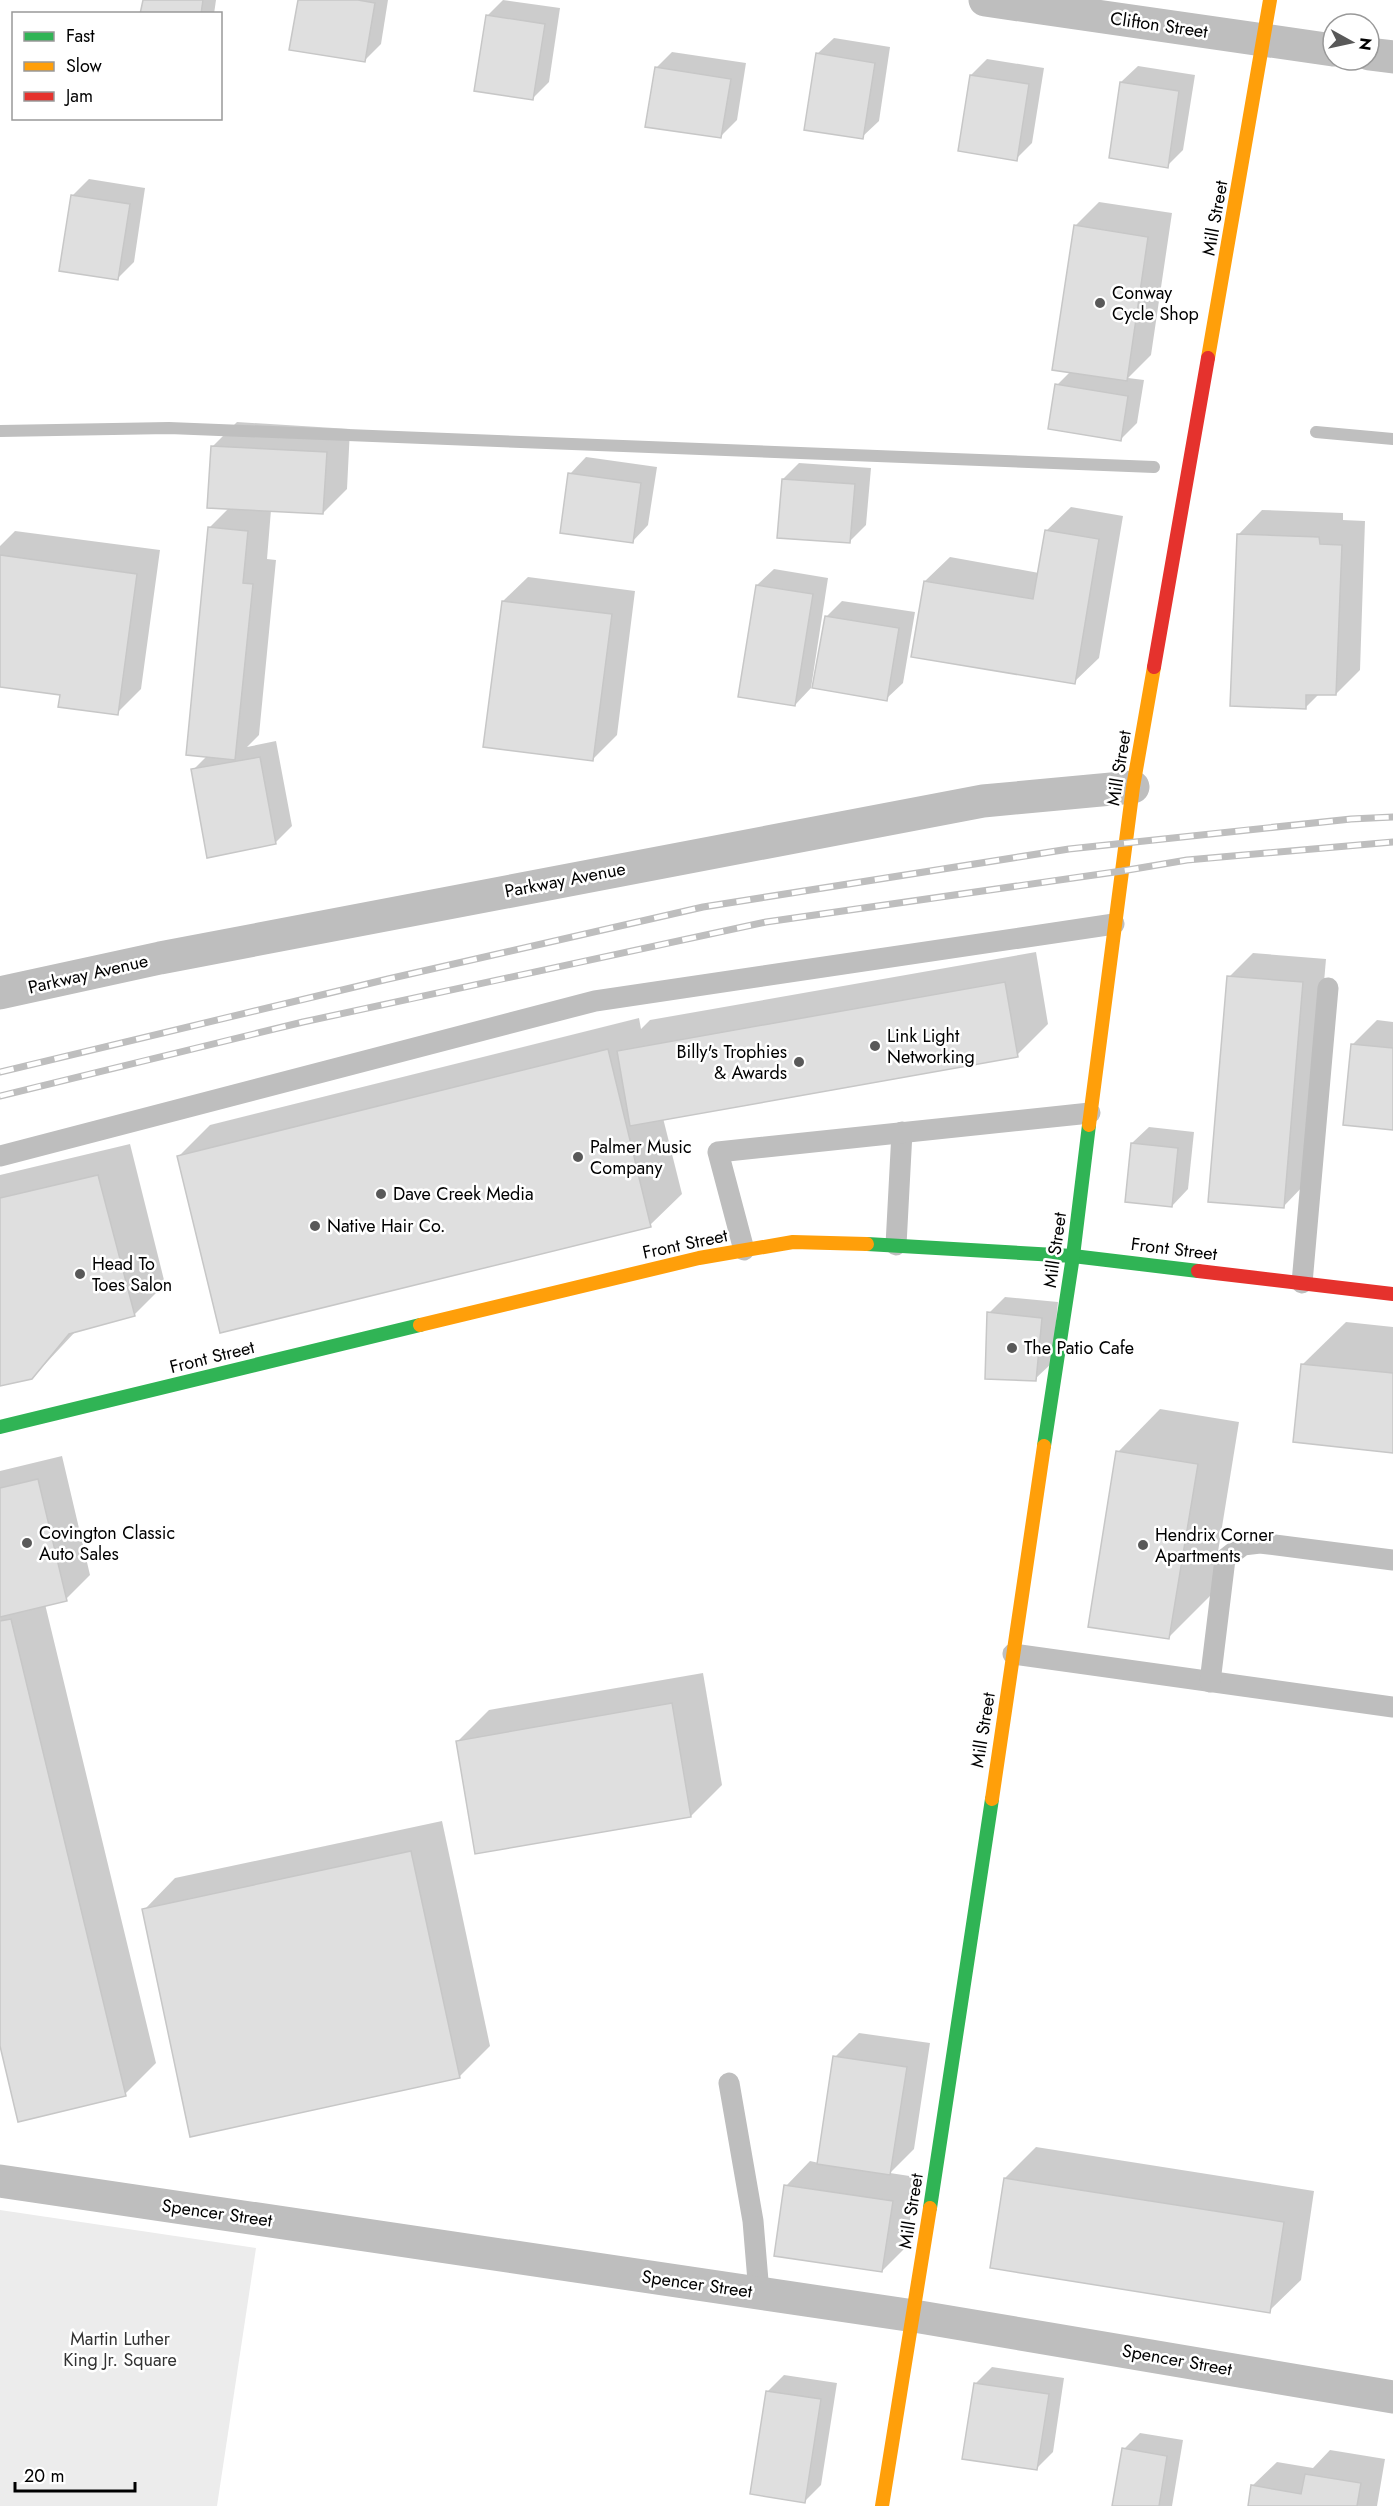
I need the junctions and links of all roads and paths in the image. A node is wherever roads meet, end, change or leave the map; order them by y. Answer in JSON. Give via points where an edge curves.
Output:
{"nodes":[{"id":1,"x":985,"y":0,"type":"edge"},
{"id":2,"x":1270,"y":0,"type":"edge"},
{"id":3,"x":1264,"y":41,"type":"junction"},
{"id":4,"x":1321,"y":48,"type":"edge"},
{"id":5,"x":1133,"y":787,"type":"junction"},
{"id":6,"x":1113,"y":924,"type":"junction"},
{"id":7,"x":1328,"y":988,"type":"dead end"},
{"id":8,"x":0,"y":993,"type":"edge"},
{"id":9,"x":1090,"y":1113,"type":"junction"},
{"id":10,"x":902,"y":1132,"type":"junction"},
{"id":11,"x":0,"y":1156,"type":"edge"},
{"id":12,"x":896,"y":1245,"type":"junction"},
{"id":13,"x":744,"y":1250,"type":"junction"},
{"id":14,"x":1073,"y":1256,"type":"junction"},
{"id":15,"x":1302,"y":1283,"type":"junction"},
{"id":16,"x":1393,"y":1294,"type":"edge"},
{"id":17,"x":0,"y":1427,"type":"edge"},
{"id":18,"x":1393,"y":1560,"type":"edge"},
{"id":19,"x":1013,"y":1654,"type":"junction"},
{"id":20,"x":1210,"y":1682,"type":"junction"},
{"id":21,"x":1393,"y":1707,"type":"edge"},
{"id":22,"x":729,"y":2083,"type":"dead end"},
{"id":23,"x":0,"y":2181,"type":"edge"},
{"id":24,"x":759,"y":2293,"type":"junction"},
{"id":25,"x":914,"y":2316,"type":"junction"},
{"id":26,"x":1393,"y":2397,"type":"edge"},
{"id":27,"x":882,"y":2506,"type":"edge"}],
"edges":[{"from":1,"to":3,"type":"street","name":"Clifton Street"},
{"from":2,"to":3,"type":"street","name":"Mill Street"},
{"from":3,"to":4,"type":"street","name":"Clifton Street"},
{"from":3,"to":5,"type":"street","name":"Mill Street"},
{"from":5,"to":6,"type":"street","name":"Mill Street"},
{"from":5,"to":8,"type":"street","name":"Parkway Avenue","via":[[983,801],[160,958]]},
{"from":6,"to":9,"type":"street","name":"Mill Street"},
{"from":6,"to":11,"type":"lane","via":[[595,1001]]},
{"from":7,"to":15,"type":"lane"},
{"from":9,"to":10,"type":"lane"},
{"from":9,"to":14,"type":"street","name":"Mill Street"},
{"from":10,"to":12,"type":"lane"},
{"from":10,"to":13,"type":"lane","via":[[718,1152]]},
{"from":12,"to":13,"type":"street","name":"Front Street","via":[[793,1242]]},
{"from":12,"to":14,"type":"street","name":"Front Street"},
{"from":13,"to":17,"type":"street","name":"Front Street","via":[[699,1257]]},
{"from":14,"to":15,"type":"street","name":"Front Street"},
{"from":14,"to":19,"type":"street","name":"Mill Street"},
{"from":15,"to":16,"type":"street","name":"Front Street"},
{"from":18,"to":20,"type":"lane","via":[[1260,1543],[1243,1545],[1225,1559]]},
{"from":19,"to":20,"type":"lane"},
{"from":19,"to":25,"type":"street","name":"Mill Street"},
{"from":20,"to":21,"type":"lane"},
{"from":22,"to":24,"type":"lane","via":[[753,2221]]},
{"from":23,"to":24,"type":"street","name":"Spencer Street"},
{"from":24,"to":25,"type":"street","name":"Spencer Street"},
{"from":25,"to":26,"type":"street","name":"Spencer Street"},
{"from":25,"to":27,"type":"street","name":"Mill Street"}]}
